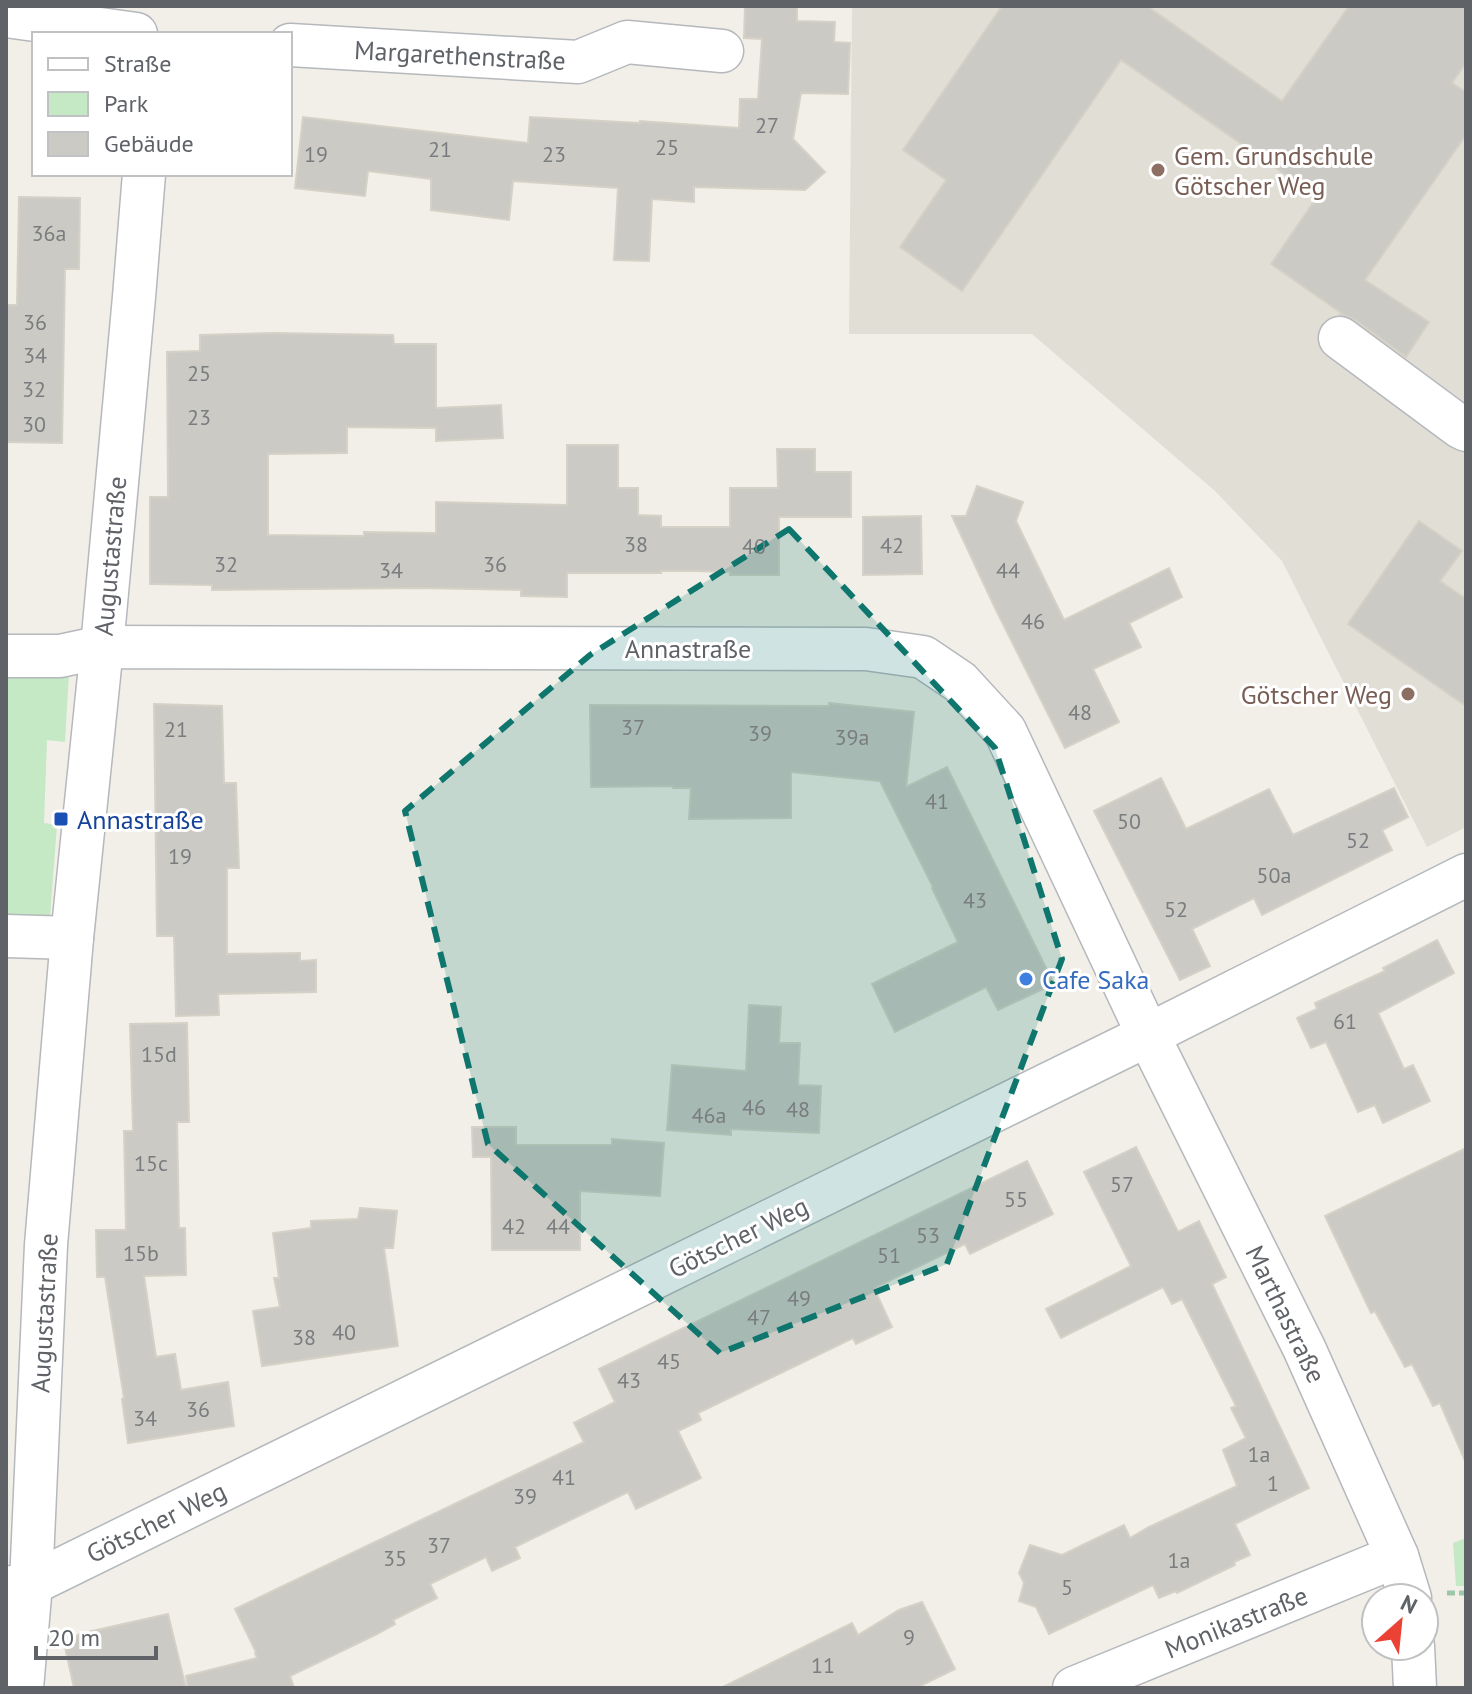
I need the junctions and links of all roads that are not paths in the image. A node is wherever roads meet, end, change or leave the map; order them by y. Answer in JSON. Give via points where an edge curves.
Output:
{"nodes":[{"id":1,"x":157,"y":6,"type":"edge"},
{"id":2,"x":6,"y":16,"type":"edge"},
{"id":3,"x":122,"y":32,"type":"edge"},
{"id":4,"x":155,"y":32,"type":"edge"},
{"id":5,"x":292,"y":45,"type":"edge"},
{"id":6,"x":722,"y":51,"type":"dead end"},
{"id":7,"x":144,"y":176,"type":"edge"},
{"id":8,"x":1340,"y":338,"type":"dead end"},
{"id":9,"x":1466,"y":430,"type":"edge"},
{"id":10,"x":102,"y":647,"type":"junction"},
{"id":11,"x":6,"y":656,"type":"edge"},
{"id":12,"x":1466,"y":875,"type":"edge"},
{"id":13,"x":6,"y":936,"type":"edge"},
{"id":14,"x":72,"y":938,"type":"junction"},
{"id":15,"x":1148,"y":1035,"type":"junction"},
{"id":16,"x":1397,"y":1556,"type":"junction"},
{"id":17,"x":1405,"y":1582,"type":"edge"},
{"id":18,"x":19,"y":1586,"type":"edge"},
{"id":19,"x":1414,"y":1662,"type":"edge"},
{"id":20,"x":22,"y":1688,"type":"edge"},
{"id":21,"x":1074,"y":1688,"type":"edge"},
{"id":22,"x":1415,"y":1688,"type":"edge"}],
"edges":[{"from":1,"to":4,"type":"street"},
{"from":2,"to":3,"type":"street"},
{"from":5,"to":6,"type":"street","name":"Margarethenstraße","via":[[578,62],[627,42]]},
{"from":7,"to":10,"type":"street","name":"Augustastraße"},
{"from":8,"to":9,"type":"street"},
{"from":10,"to":11,"type":"street","name":"Annastraße","via":[[60,656]]},
{"from":10,"to":14,"type":"street","name":"Augustastraße"},
{"from":10,"to":15,"type":"street","name":"Annastraße","via":[[866,649],[923,657],[960,682],[1005,731]]},
{"from":12,"to":15,"type":"street","name":"Götscher Weg"},
{"from":13,"to":14,"type":"street"},
{"from":14,"to":18,"type":"street","name":"Augustastraße"},
{"from":15,"to":16,"type":"street","name":"Marthastraße","via":[[1304,1348]]},
{"from":15,"to":18,"type":"street","name":"Götscher Weg"},
{"from":16,"to":17,"type":"street","name":"Marthastraße"},
{"from":16,"to":21,"type":"street","name":"Monikastraße"},
{"from":18,"to":20,"type":"street","name":"Augustastraße"},
{"from":19,"to":22,"type":"street"}]}
